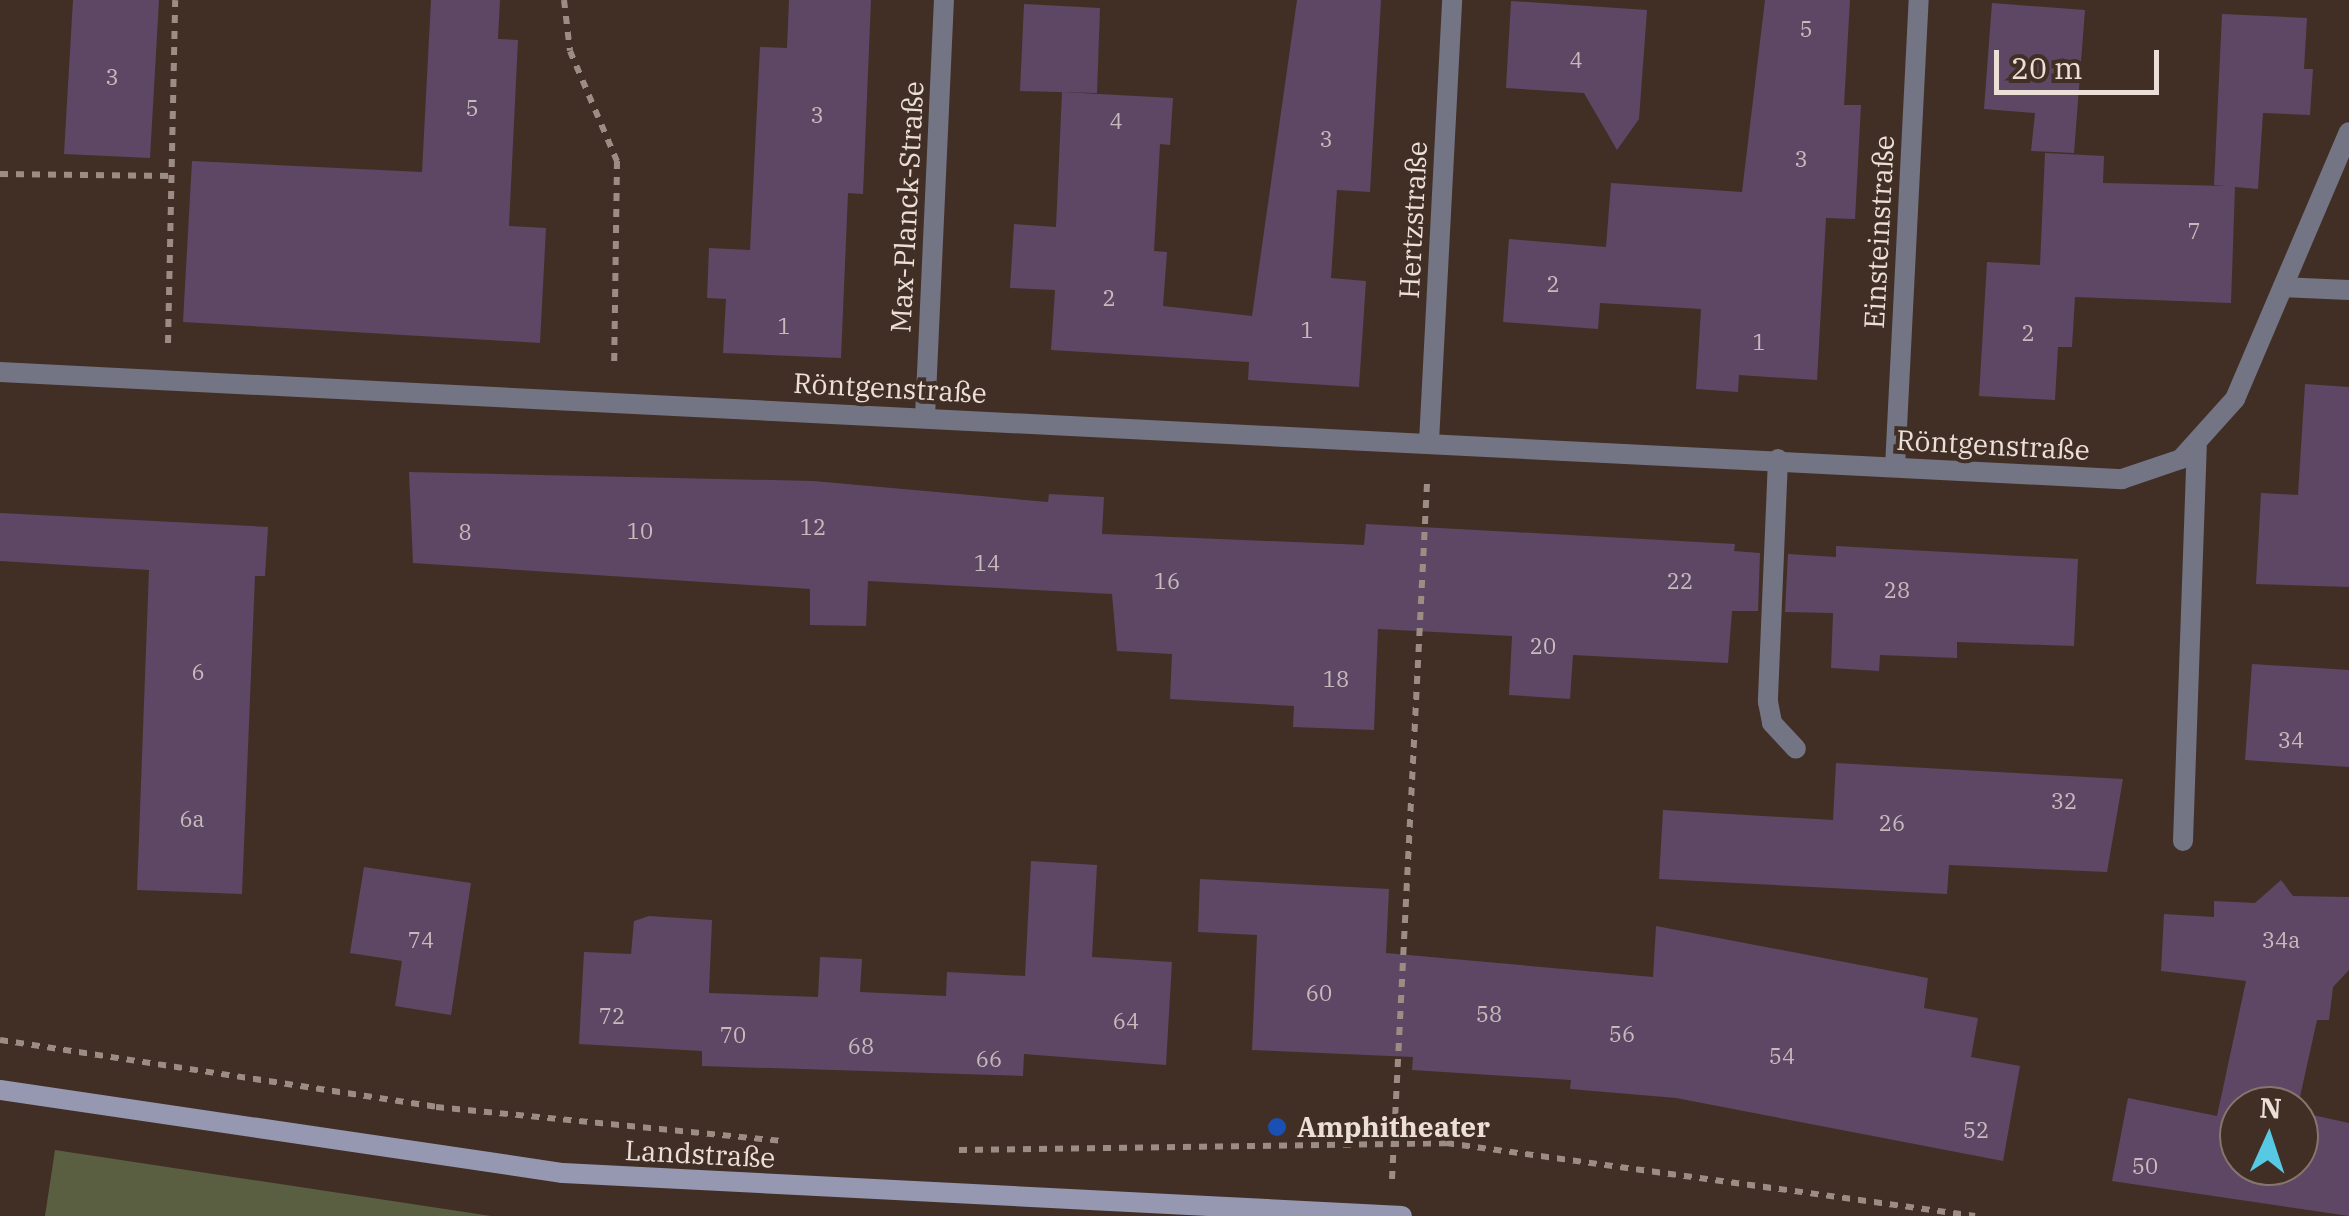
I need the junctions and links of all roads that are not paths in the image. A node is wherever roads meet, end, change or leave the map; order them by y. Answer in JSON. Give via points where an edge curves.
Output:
{"nodes":[{"id":1,"x":944,"y":0,"type":"edge"},
{"id":2,"x":1452,"y":0,"type":"edge"},
{"id":3,"x":1919,"y":0,"type":"edge"},
{"id":4,"x":2349,"y":132,"type":"edge"},
{"id":5,"x":2282,"y":287,"type":"junction"},
{"id":6,"x":2349,"y":290,"type":"edge"},
{"id":7,"x":0,"y":372,"type":"edge"},
{"id":8,"x":925,"y":417,"type":"junction"},
{"id":9,"x":1429,"y":442,"type":"junction"},
{"id":10,"x":2197,"y":447,"type":"junction"},
{"id":11,"x":1778,"y":459,"type":"junction"},
{"id":12,"x":1895,"y":467,"type":"junction"},
{"id":13,"x":1796,"y":750,"type":"dead end"},
{"id":14,"x":2183,"y":842,"type":"dead end"},
{"id":15,"x":0,"y":1090,"type":"edge"},
{"id":16,"x":1390,"y":1216,"type":"edge"},
{"id":17,"x":1402,"y":1216,"type":"edge"}],
"edges":[{"from":1,"to":8,"type":"street","name":"Max-Planck-Straße"},
{"from":2,"to":9,"type":"street","name":"Hertzstraße"},
{"from":3,"to":12,"type":"street","name":"Einsteinstraße"},
{"from":4,"to":5,"type":"street","name":"Röntgenstraße"},
{"from":5,"to":6,"type":"street"},
{"from":5,"to":10,"type":"street","name":"Röntgenstraße","via":[[2235,399]]},
{"from":7,"to":8,"type":"street","name":"Röntgenstraße"},
{"from":8,"to":9,"type":"street","name":"Röntgenstraße"},
{"from":9,"to":11,"type":"street","name":"Röntgenstraße"},
{"from":10,"to":12,"type":"street","name":"Röntgenstraße","via":[[2122,479]]},
{"from":10,"to":14,"type":"street"},
{"from":11,"to":12,"type":"street","name":"Röntgenstraße"},
{"from":11,"to":13,"type":"street","via":[[1768,702],[1772,723]]},
{"from":15,"to":16,"type":"main road","name":"Landstraße","via":[[563,1173]]},
{"from":16,"to":17,"type":"main road","name":"Landstraße"}]}
